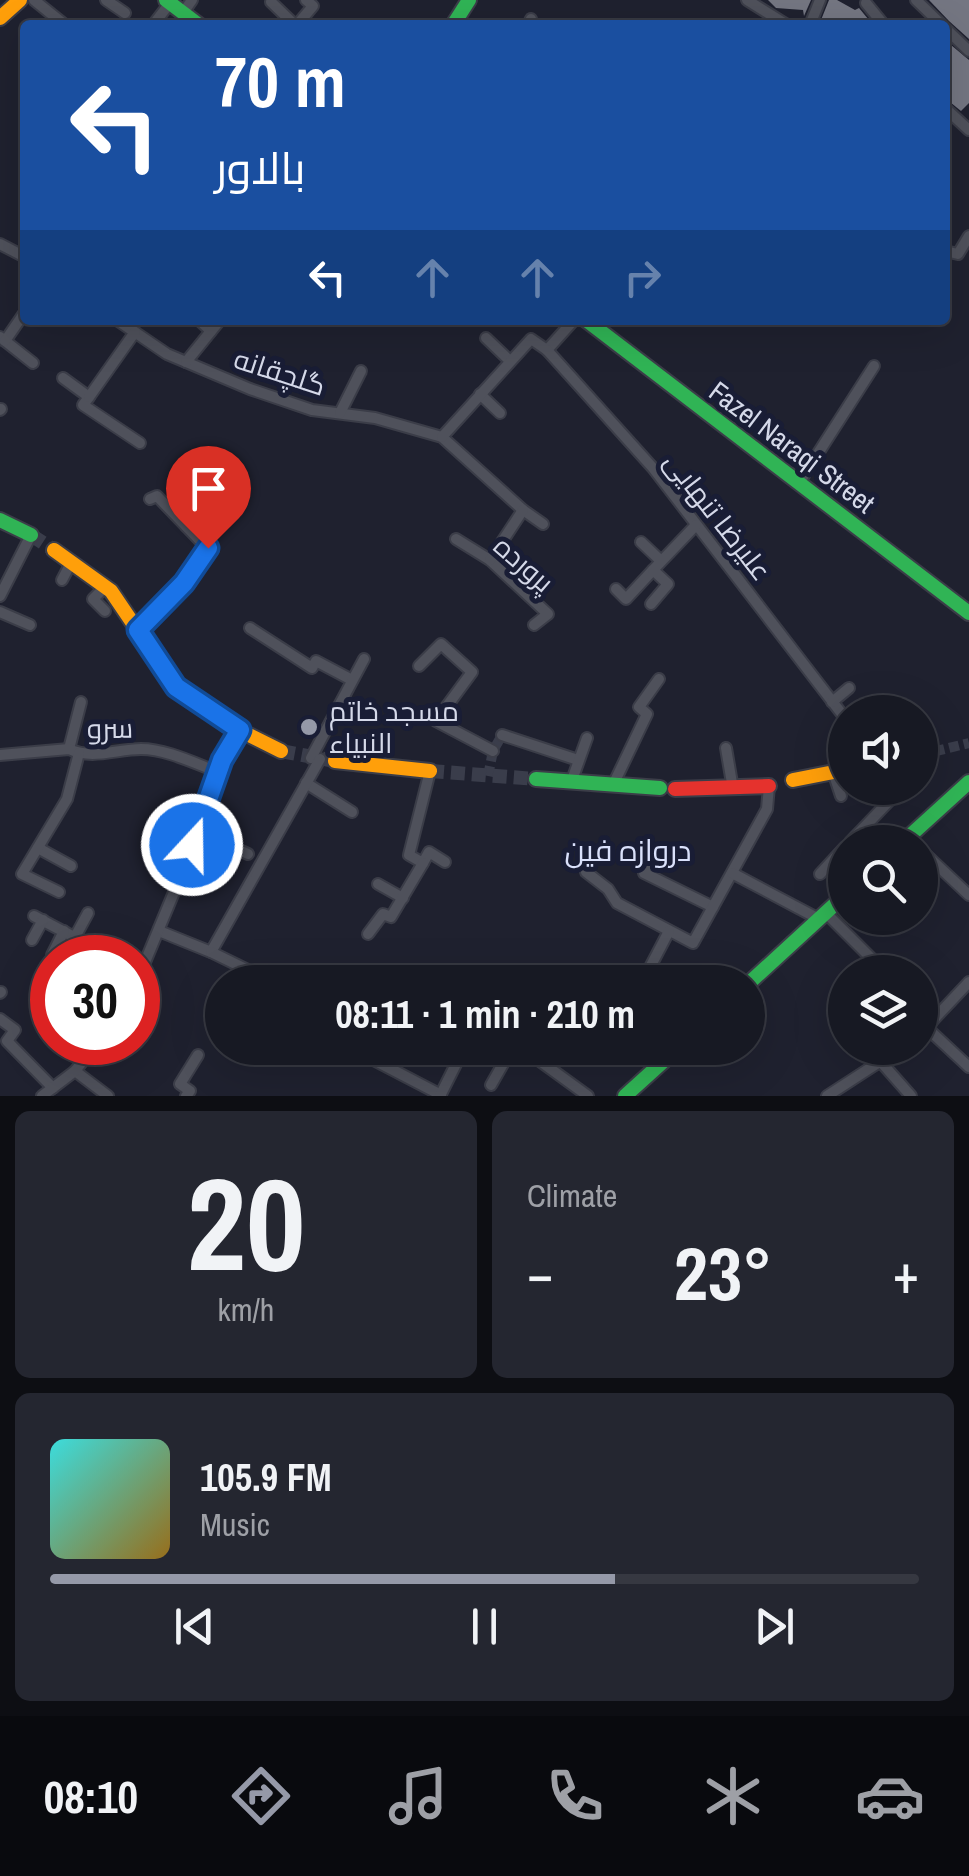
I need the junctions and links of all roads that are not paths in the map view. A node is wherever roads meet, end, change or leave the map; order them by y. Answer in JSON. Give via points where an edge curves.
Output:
{"nodes":[{"id":1,"x":20,"y":0,"type":"edge"},
{"id":2,"x":34,"y":0,"type":"edge"},
{"id":3,"x":306,"y":0,"type":"edge"},
{"id":4,"x":747,"y":0,"type":"edge"},
{"id":5,"x":916,"y":0,"type":"edge"},
{"id":6,"x":272,"y":2,"type":"edge"},
{"id":7,"x":0,"y":18,"type":"edge"},
{"id":8,"x":59,"y":20,"type":"edge"},
{"id":9,"x":291,"y":20,"type":"edge"},
{"id":10,"x":300,"y":20,"type":"edge"},
{"id":11,"x":780,"y":20,"type":"edge"},
{"id":12,"x":938,"y":20,"type":"edge"},
{"id":13,"x":950,"y":32,"type":"edge"},
{"id":14,"x":969,"y":51,"type":"edge"},
{"id":15,"x":950,"y":113,"type":"edge"},
{"id":16,"x":969,"y":130,"type":"edge"},
{"id":17,"x":969,"y":236,"type":"edge"},
{"id":18,"x":950,"y":253,"type":"edge"},
{"id":19,"x":20,"y":318,"type":"edge"},
{"id":20,"x":124,"y":325,"type":"edge"},
{"id":21,"x":204,"y":325,"type":"edge"},
{"id":22,"x":216,"y":325,"type":"edge"},
{"id":23,"x":570,"y":325,"type":"edge"},
{"id":24,"x":593,"y":325,"type":"edge"},
{"id":25,"x":211,"y":331,"type":"junction"},
{"id":26,"x":135,"y":332,"type":"junction"},
{"id":27,"x":486,"y":338,"type":"dead end"},
{"id":28,"x":2,"y":339,"type":"edge"},
{"id":29,"x":547,"y":350,"type":"junction"},
{"id":30,"x":510,"y":361,"type":"junction"},
{"id":31,"x":186,"y":362,"type":"junction"},
{"id":32,"x":33,"y":363,"type":"dead end"},
{"id":33,"x":874,"y":366,"type":"dead end"},
{"id":34,"x":361,"y":370,"type":"dead end"},
{"id":35,"x":63,"y":378,"type":"dead end"},
{"id":36,"x":480,"y":394,"type":"junction"},
{"id":37,"x":89,"y":396,"type":"junction"},
{"id":38,"x":500,"y":413,"type":"dead end"},
{"id":39,"x":340,"y":414,"type":"junction"},
{"id":40,"x":442,"y":437,"type":"junction"},
{"id":41,"x":140,"y":442,"type":"dead end"},
{"id":42,"x":799,"y":483,"type":"junction"},
{"id":43,"x":203,"y":498,"type":"dead end"},
{"id":44,"x":150,"y":499,"type":"dead end"},
{"id":45,"x":523,"y":510,"type":"junction"},
{"id":46,"x":0,"y":520,"type":"edge"},
{"id":47,"x":543,"y":524,"type":"dead end"},
{"id":48,"x":696,"y":524,"type":"junction"},
{"id":49,"x":186,"y":526,"type":"junction"},
{"id":50,"x":31,"y":535,"type":"joint"},
{"id":51,"x":456,"y":539,"type":"dead end"},
{"id":52,"x":641,"y":542,"type":"dead end"},
{"id":53,"x":54,"y":550,"type":"tunnel mouth"},
{"id":54,"x":490,"y":560,"type":"junction"},
{"id":55,"x":660,"y":560,"type":"junction"},
{"id":56,"x":72,"y":561,"type":"junction"},
{"id":57,"x":653,"y":570,"type":"junction"},
{"id":58,"x":62,"y":580,"type":"dead end"},
{"id":59,"x":106,"y":586,"type":"junction"},
{"id":60,"x":616,"y":589,"type":"dead end"},
{"id":61,"x":0,"y":596,"type":"edge"},
{"id":62,"x":650,"y":604,"type":"dead end"},
{"id":63,"x":105,"y":611,"type":"dead end"},
{"id":64,"x":0,"y":612,"type":"edge"},
{"id":65,"x":969,"y":613,"type":"edge"},
{"id":66,"x":534,"y":624,"type":"dead end"},
{"id":67,"x":30,"y":625,"type":"dead end"},
{"id":68,"x":250,"y":628,"type":"dead end"},
{"id":69,"x":138,"y":630,"type":"junction"},
{"id":70,"x":364,"y":659,"type":"dead end"},
{"id":71,"x":419,"y":666,"type":"dead end"},
{"id":72,"x":658,"y":679,"type":"dead end"},
{"id":73,"x":352,"y":680,"type":"junction"},
{"id":74,"x":849,"y":688,"type":"dead end"},
{"id":75,"x":840,"y":695,"type":"edge"},
{"id":76,"x":828,"y":697,"type":"edge"},
{"id":77,"x":82,"y":702,"type":"dead end"},
{"id":78,"x":240,"y":730,"type":"junction"},
{"id":79,"x":502,"y":735,"type":"dead end"},
{"id":80,"x":587,"y":738,"type":"dead end"},
{"id":81,"x":726,"y":748,"type":"dead end"},
{"id":82,"x":74,"y":751,"type":"junction"},
{"id":83,"x":281,"y":751,"type":"tunnel mouth"},
{"id":84,"x":492,"y":751,"type":"dead end"},
{"id":85,"x":0,"y":755,"type":"edge"},
{"id":86,"x":322,"y":760,"type":"junction"},
{"id":87,"x":578,"y":760,"type":"junction"},
{"id":88,"x":430,"y":771,"type":"joint"},
{"id":89,"x":218,"y":772,"type":"junction"},
{"id":90,"x":828,"y":773,"type":"edge"},
{"id":91,"x":536,"y":779,"type":"tunnel mouth"},
{"id":92,"x":572,"y":780,"type":"junction"},
{"id":93,"x":793,"y":780,"type":"dead end"},
{"id":94,"x":614,"y":782,"type":"junction"},
{"id":95,"x":969,"y":782,"type":"edge"},
{"id":96,"x":306,"y":783,"type":"junction"},
{"id":97,"x":768,"y":786,"type":"joint"},
{"id":98,"x":733,"y":789,"type":"junction"},
{"id":99,"x":885,"y":805,"type":"edge"},
{"id":100,"x":352,"y":812,"type":"dead end"},
{"id":101,"x":866,"y":825,"type":"edge"},
{"id":102,"x":925,"y":825,"type":"edge"},
{"id":103,"x":198,"y":832,"type":"junction"},
{"id":104,"x":38,"y":848,"type":"junction"},
{"id":105,"x":248,"y":854,"type":"dead end"},
{"id":106,"x":651,"y":857,"type":"dead end"},
{"id":107,"x":445,"y":862,"type":"dead end"},
{"id":108,"x":422,"y":863,"type":"junction"},
{"id":109,"x":828,"y":865,"type":"edge"},
{"id":110,"x":71,"y":866,"type":"dead end"},
{"id":111,"x":938,"y":866,"type":"edge"},
{"id":112,"x":586,"y":872,"type":"dead end"},
{"id":113,"x":732,"y":873,"type":"junction"},
{"id":114,"x":820,"y":874,"type":"dead end"},
{"id":115,"x":378,"y":884,"type":"dead end"},
{"id":116,"x":59,"y":892,"type":"dead end"},
{"id":117,"x":969,"y":894,"type":"edge"},
{"id":118,"x":403,"y":898,"type":"junction"},
{"id":119,"x":713,"y":907,"type":"junction"},
{"id":120,"x":828,"y":911,"type":"edge"},
{"id":121,"x":88,"y":913,"type":"dead end"},
{"id":122,"x":822,"y":916,"type":"junction"},
{"id":123,"x":669,"y":930,"type":"junction"},
{"id":124,"x":64,"y":931,"type":"junction"},
{"id":125,"x":159,"y":931,"type":"junction"},
{"id":126,"x":368,"y":934,"type":"dead end"},
{"id":127,"x":33,"y":935,"type":"edge"},
{"id":128,"x":62,"y":935,"type":"edge"},
{"id":129,"x":71,"y":935,"type":"edge"},
{"id":130,"x":76,"y":935,"type":"edge"},
{"id":131,"x":157,"y":935,"type":"edge"},
{"id":132,"x":210,"y":952,"type":"junction"},
{"id":133,"x":866,"y":955,"type":"edge"},
{"id":134,"x":236,"y":965,"type":"edge"},
{"id":135,"x":651,"y":965,"type":"edge"},
{"id":136,"x":765,"y":968,"type":"edge"},
{"id":137,"x":969,"y":982,"type":"edge"},
{"id":138,"x":938,"y":1016,"type":"edge"},
{"id":139,"x":0,"y":1020,"type":"edge"},
{"id":140,"x":938,"y":1042,"type":"edge"},
{"id":141,"x":3,"y":1045,"type":"edge"},
{"id":142,"x":198,"y":1055,"type":"dead end"},
{"id":143,"x":80,"y":1065,"type":"edge"},
{"id":144,"x":383,"y":1065,"type":"edge"},
{"id":145,"x":456,"y":1065,"type":"edge"},
{"id":146,"x":502,"y":1065,"type":"edge"},
{"id":147,"x":545,"y":1065,"type":"edge"},
{"id":148,"x":659,"y":1065,"type":"edge"},
{"id":149,"x":876,"y":1065,"type":"edge"},
{"id":150,"x":884,"y":1065,"type":"edge"},
{"id":151,"x":969,"y":1067,"type":"edge"},
{"id":152,"x":75,"y":1071,"type":"junction"},
{"id":153,"x":490,"y":1085,"type":"dead end"},
{"id":154,"x":52,"y":1088,"type":"junction"},
{"id":155,"x":831,"y":1095,"type":"edge"},
{"id":156,"x":42,"y":1096,"type":"edge"},
{"id":157,"x":108,"y":1096,"type":"edge"},
{"id":158,"x":186,"y":1096,"type":"edge"},
{"id":159,"x":440,"y":1096,"type":"edge"},
{"id":160,"x":588,"y":1096,"type":"edge"},
{"id":161,"x":625,"y":1096,"type":"edge"},
{"id":162,"x":911,"y":1096,"type":"edge"}],
"edges":[{"from":1,"to":7,"type":"main road"},
{"from":2,"to":8,"type":"street"},
{"from":3,"to":10,"type":"street","via":[[313,6]]},
{"from":4,"to":11,"type":"street"},
{"from":5,"to":12,"type":"street"},
{"from":6,"to":9,"type":"street"},
{"from":13,"to":14,"type":"street"},
{"from":15,"to":16,"type":"street"},
{"from":17,"to":18,"type":"street","via":[[958,254]]},
{"from":19,"to":28,"type":"street"},
{"from":20,"to":26,"type":"street","name":"گلچقانه"},
{"from":21,"to":25,"type":"street"},
{"from":22,"to":25,"type":"street"},
{"from":23,"to":29,"type":"street"},
{"from":24,"to":42,"type":"main road","name":"Fazel Naraqi Street"},
{"from":25,"to":31,"type":"street"},
{"from":26,"to":31,"type":"street","name":"گلچقانه"},
{"from":26,"to":37,"type":"street"},
{"from":27,"to":30,"type":"street"},
{"from":28,"to":32,"type":"street"},
{"from":29,"to":30,"type":"street","via":[[531,338]]},
{"from":29,"to":48,"type":"street","name":"علیرضا تنهایی"},
{"from":30,"to":36,"type":"street"},
{"from":31,"to":39,"type":"street","name":"گلچقانه","via":[[312,410]]},
{"from":33,"to":42,"type":"street"},
{"from":34,"to":39,"type":"street"},
{"from":35,"to":37,"type":"street"},
{"from":36,"to":38,"type":"street"},
{"from":36,"to":40,"type":"street"},
{"from":37,"to":41,"type":"street","via":[[82,406]]},
{"from":39,"to":40,"type":"street","name":"گلچقانه"},
{"from":40,"to":45,"type":"street"},
{"from":42,"to":65,"type":"main road","name":"Fazel Naraqi Street"},
{"from":43,"to":49,"type":"street"},
{"from":44,"to":49,"type":"street","via":[[157,496]]},
{"from":45,"to":47,"type":"street"},
{"from":45,"to":54,"type":"street"},
{"from":46,"to":50,"type":"main road"},
{"from":48,"to":55,"type":"street"},
{"from":48,"to":76,"type":"street","name":"علیرضا تنهایی"},
{"from":49,"to":69,"type":"street","via":[[208,548]]},
{"from":50,"to":61,"type":"street"},
{"from":51,"to":54,"type":"street","name":"پرورده"},
{"from":52,"to":55,"type":"street"},
{"from":53,"to":56,"type":"main road"},
{"from":54,"to":66,"type":"street","name":"پرورده","via":[[548,614]]},
{"from":55,"to":57,"type":"street"},
{"from":56,"to":58,"type":"street"},
{"from":56,"to":59,"type":"main road"},
{"from":57,"to":60,"type":"street","via":[[626,598]]},
{"from":57,"to":62,"type":"street","via":[[668,584]]},
{"from":59,"to":63,"type":"street","via":[[93,600]]},
{"from":59,"to":69,"type":"main road"},
{"from":64,"to":67,"type":"street"},
{"from":68,"to":73,"type":"street","via":[[312,668],[316,661]]},
{"from":69,"to":78,"type":"main road","via":[[176,687]]},
{"from":70,"to":73,"type":"street"},
{"from":71,"to":84,"type":"street","via":[[441,644],[472,672],[436,721]]},
{"from":72,"to":94,"type":"street","via":[[639,707],[647,714]]},
{"from":73,"to":86,"type":"street"},
{"from":74,"to":75,"type":"street"},
{"from":77,"to":82,"type":"street"},
{"from":78,"to":83,"type":"main road"},
{"from":78,"to":89,"type":"street"},
{"from":79,"to":87,"type":"street"},
{"from":80,"to":87,"type":"street"},
{"from":81,"to":98,"type":"street"},
{"from":82,"to":85,"type":"street","name":"سرو"},
{"from":82,"to":89,"type":"street","name":"سرو","via":[[145,749]]},
{"from":82,"to":104,"type":"street","via":[[67,800]]},
{"from":86,"to":88,"type":"main road"},
{"from":86,"to":96,"type":"street"},
{"from":87,"to":92,"type":"street"},
{"from":88,"to":108,"type":"street","via":[[409,855]]},
{"from":89,"to":103,"type":"street"},
{"from":90,"to":93,"type":"main road"},
{"from":91,"to":92,"type":"main road"},
{"from":92,"to":94,"type":"main road"},
{"from":94,"to":98,"type":"main road"},
{"from":95,"to":102,"type":"main road"},
{"from":96,"to":100,"type":"street"},
{"from":96,"to":132,"type":"street"},
{"from":97,"to":98,"type":"main road"},
{"from":97,"to":113,"type":"street","via":[[768,809]]},
{"from":99,"to":101,"type":"street"},
{"from":103,"to":105,"type":"street"},
{"from":103,"to":125,"type":"street"},
{"from":104,"to":110,"type":"street"},
{"from":104,"to":116,"type":"street","via":[[22,874]]},
{"from":106,"to":119,"type":"street","via":[[644,873]]},
{"from":107,"to":108,"type":"street","via":[[429,852]]},
{"from":108,"to":118,"type":"street"},
{"from":109,"to":114,"type":"street"},
{"from":111,"to":117,"type":"street"},
{"from":112,"to":123,"type":"street","via":[[617,903]]},
{"from":113,"to":119,"type":"street"},
{"from":113,"to":122,"type":"street"},
{"from":115,"to":118,"type":"street"},
{"from":118,"to":126,"type":"street"},
{"from":119,"to":123,"type":"street","via":[[694,942]]},
{"from":120,"to":122,"type":"main road"},
{"from":121,"to":130,"type":"street"},
{"from":122,"to":133,"type":"street"},
{"from":122,"to":136,"type":"main road"},
{"from":123,"to":135,"type":"street"},
{"from":124,"to":127,"type":"street","via":[[38,918]]},
{"from":124,"to":128,"type":"street"},
{"from":124,"to":129,"type":"street"},
{"from":125,"to":131,"type":"street"},
{"from":125,"to":132,"type":"street"},
{"from":132,"to":134,"type":"street"},
{"from":137,"to":138,"type":"street"},
{"from":139,"to":141,"type":"street","via":[[15,1030]]},
{"from":140,"to":151,"type":"street"},
{"from":141,"to":154,"type":"street"},
{"from":142,"to":158,"type":"street","via":[[180,1084],[190,1091]]},
{"from":143,"to":152,"type":"street"},
{"from":144,"to":159,"type":"street"},
{"from":145,"to":159,"type":"street"},
{"from":146,"to":153,"type":"street"},
{"from":147,"to":160,"type":"street"},
{"from":148,"to":161,"type":"main road"},
{"from":149,"to":155,"type":"street"},
{"from":150,"to":162,"type":"street"},
{"from":152,"to":154,"type":"street"},
{"from":152,"to":157,"type":"street"},
{"from":154,"to":156,"type":"street"}]}
